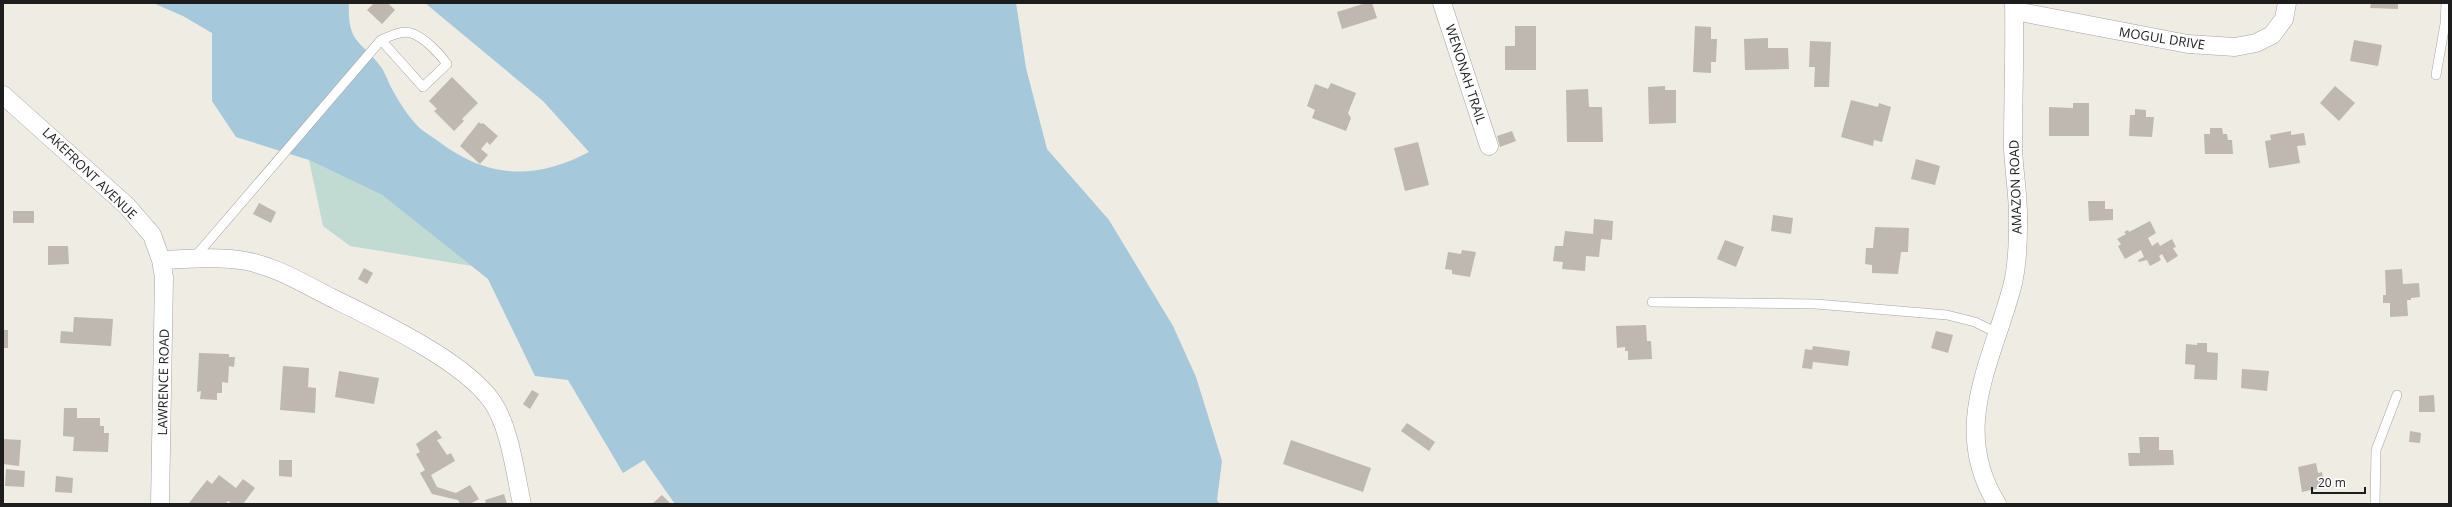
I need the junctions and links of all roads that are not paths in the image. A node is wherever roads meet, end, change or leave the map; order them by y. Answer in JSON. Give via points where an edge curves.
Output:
{"nodes":[{"id":1,"x":1442,"y":3,"type":"edge"},
{"id":2,"x":2287,"y":3,"type":"edge"},
{"id":3,"x":2446,"y":3,"type":"edge"},
{"id":4,"x":2014,"y":7,"type":"edge"},
{"id":5,"x":381,"y":40,"type":"junction"},
{"id":6,"x":2436,"y":75,"type":"dead end"},
{"id":7,"x":3,"y":95,"type":"edge"},
{"id":8,"x":1489,"y":146,"type":"dead end"},
{"id":9,"x":193,"y":259,"type":"junction"},
{"id":10,"x":161,"y":260,"type":"junction"},
{"id":11,"x":1652,"y":302,"type":"dead end"},
{"id":12,"x":1997,"y":334,"type":"junction"},
{"id":13,"x":2397,"y":395,"type":"dead end"},
{"id":14,"x":160,"y":504,"type":"edge"},
{"id":15,"x":522,"y":504,"type":"edge"},
{"id":16,"x":1997,"y":504,"type":"edge"},
{"id":17,"x":2375,"y":504,"type":"edge"}],
"edges":[{"from":1,"to":8,"type":"street","name":"WENONAH TRAIL"},
{"from":2,"to":4,"type":"street","name":"MOGUL DRIVE","via":[[2284,19],[2272,35],[2256,43],[2235,47],[2188,44]]},
{"from":3,"to":6,"type":"lane"},
{"from":4,"to":12,"type":"street","name":"AMAZON ROAD","via":[[2013,150],[2018,223],[2013,286]]},
{"from":5,"to":5,"type":"lane","via":[[423,86],[448,64],[437,51],[411,33],[398,33]]},
{"from":5,"to":9,"type":"lane"},
{"from":7,"to":10,"type":"street","name":"LAKEFRONT AVENUE","via":[[127,206],[152,235]]},
{"from":9,"to":10,"type":"street"},
{"from":9,"to":15,"type":"street","via":[[246,261],[275,269],[378,321],[431,351],[477,383],[492,401],[500,416]]},
{"from":10,"to":14,"type":"street","name":"LAWRENCE ROAD","via":[[164,277],[164,363]]},
{"from":11,"to":12,"type":"lane","via":[[1816,304],[1948,315],[1975,322]]},
{"from":12,"to":16,"type":"street","name":"AMAZON ROAD","via":[[1982,378],[1976,412],[1975,438],[1979,463],[1988,490]]},
{"from":13,"to":17,"type":"lane","via":[[2376,450]]}]}
